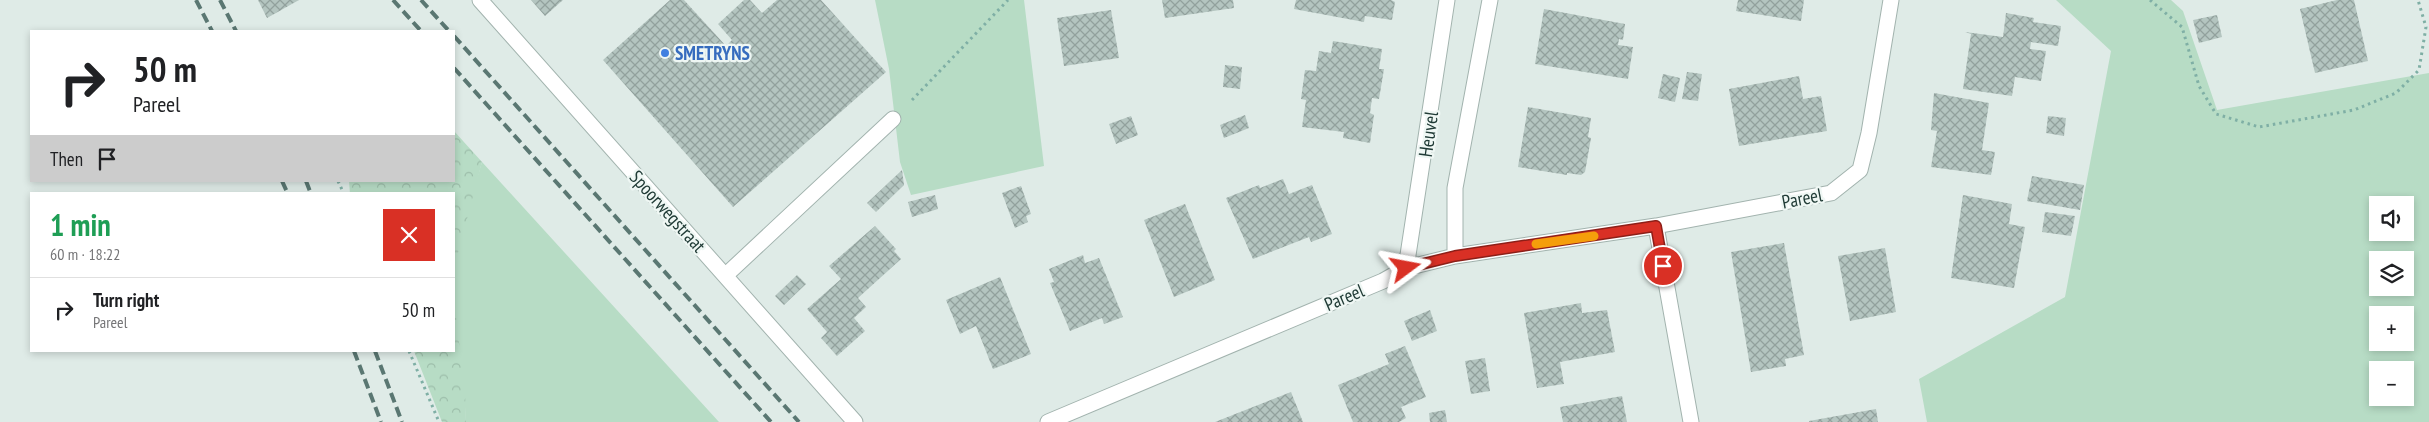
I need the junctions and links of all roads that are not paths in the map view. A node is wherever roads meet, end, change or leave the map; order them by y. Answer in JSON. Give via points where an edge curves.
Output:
{"nodes":[{"id":1,"x":480,"y":0,"type":"edge"},
{"id":2,"x":1447,"y":0,"type":"edge"},
{"id":3,"x":1490,"y":0,"type":"edge"},
{"id":4,"x":1891,"y":0,"type":"edge"},
{"id":5,"x":893,"y":119,"type":"road end"},
{"id":6,"x":1656,"y":226,"type":"junction"},
{"id":7,"x":1455,"y":256,"type":"junction"},
{"id":8,"x":1406,"y":268,"type":"junction"},
{"id":9,"x":726,"y":276,"type":"junction"},
{"id":10,"x":855,"y":422,"type":"edge"},
{"id":11,"x":1048,"y":422,"type":"edge"},
{"id":12,"x":1691,"y":422,"type":"edge"}],
"edges":[{"from":1,"to":9,"type":"street","name":"Spoorwegstraat"},
{"from":2,"to":8,"type":"street","name":"Heuvel"},
{"from":3,"to":7,"type":"street","name":"Heuvel","via":[[1455,188]]},
{"from":4,"to":6,"type":"street","name":"Pareel","via":[[1870,133],[1860,170],[1831,192]]},
{"from":5,"to":9,"type":"street"},
{"from":6,"to":7,"type":"street","name":"Pareel"},
{"from":6,"to":12,"type":"street"},
{"from":7,"to":8,"type":"street","name":"Pareel"},
{"from":8,"to":11,"type":"street","name":"Pareel"},
{"from":9,"to":10,"type":"street","name":"Spoorwegstraat"}]}
